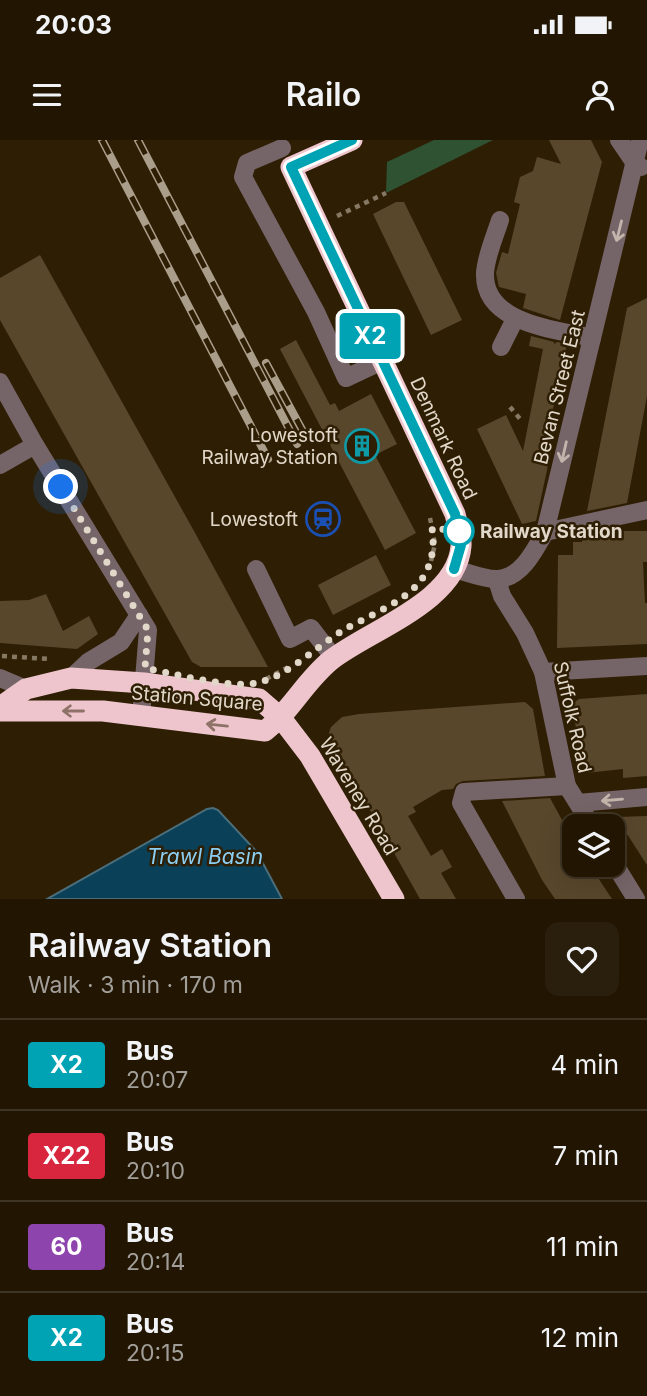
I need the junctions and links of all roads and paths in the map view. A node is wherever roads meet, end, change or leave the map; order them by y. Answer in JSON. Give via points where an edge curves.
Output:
{"nodes":[{"id":1,"x":352,"y":140,"type":"edge"},
{"id":2,"x":619,"y":140,"type":"edge"},
{"id":3,"x":640,"y":140,"type":"edge"},
{"id":4,"x":283,"y":152,"type":"edge"},
{"id":5,"x":641,"y":167,"type":"edge"},
{"id":6,"x":386,"y":193,"type":"dead end"},
{"id":7,"x":499,"y":220,"type":"dead end"},
{"id":8,"x":317,"y":226,"type":"junction"},
{"id":9,"x":514,"y":319,"type":"junction"},
{"id":10,"x":592,"y":338,"type":"junction"},
{"id":11,"x":501,"y":347,"type":"dead end"},
{"id":12,"x":382,"y":361,"type":"junction"},
{"id":13,"x":0,"y":382,"type":"edge"},
{"id":14,"x":510,"y":407,"type":"dead end"},
{"id":15,"x":521,"y":420,"type":"dead end"},
{"id":16,"x":35,"y":445,"type":"junction"},
{"id":17,"x":0,"y":465,"type":"edge"},
{"id":18,"x":647,"y":510,"type":"edge"},
{"id":19,"x":429,"y":512,"type":"dead end"},
{"id":20,"x":545,"y":532,"type":"junction"},
{"id":21,"x":256,"y":569,"type":"dead end"},
{"id":22,"x":454,"y":569,"type":"junction"},
{"id":23,"x":425,"y":571,"type":"dead end"},
{"id":24,"x":497,"y":580,"type":"junction"},
{"id":25,"x":139,"y":615,"type":"junction"},
{"id":26,"x":0,"y":656,"type":"edge"},
{"id":27,"x":334,"y":658,"type":"junction"},
{"id":28,"x":51,"y":659,"type":"dead end"},
{"id":29,"x":293,"y":664,"type":"dead end"},
{"id":30,"x":647,"y":666,"type":"edge"},
{"id":31,"x":544,"y":672,"type":"junction"},
{"id":32,"x":71,"y":677,"type":"junction"},
{"id":33,"x":0,"y":678,"type":"edge"},
{"id":34,"x":260,"y":682,"type":"dead end"},
{"id":35,"x":144,"y":683,"type":"junction"},
{"id":36,"x":26,"y":689,"type":"junction"},
{"id":37,"x":0,"y":709,"type":"edge"},
{"id":38,"x":141,"y":716,"type":"junction"},
{"id":39,"x":281,"y":718,"type":"junction"},
{"id":40,"x":566,"y":782,"type":"junction"},
{"id":41,"x":647,"y":797,"type":"edge"},
{"id":42,"x":578,"y":803,"type":"junction"},
{"id":43,"x":585,"y":814,"type":"edge"},
{"id":44,"x":622,"y":877,"type":"edge"},
{"id":45,"x":394,"y":899,"type":"edge"},
{"id":46,"x":516,"y":899,"type":"edge"},
{"id":47,"x":636,"y":899,"type":"edge"}],
"edges":[{"from":1,"to":4,"type":"highway"},
{"from":2,"to":5,"type":"street"},
{"from":3,"to":5,"type":"street","name":"Bevan Street East"},
{"from":4,"to":8,"type":"highway","name":"Denmark Road"},
{"from":4,"to":12,"type":"street","via":[[247,163],[243,177],[346,378]]},
{"from":5,"to":10,"type":"street","name":"Bevan Street East","one_way":true},
{"from":6,"to":8,"type":"path"},
{"from":7,"to":9,"type":"street","via":[[485,271],[486,290]]},
{"from":8,"to":12,"type":"highway","name":"Denmark Road"},
{"from":9,"to":10,"type":"street"},
{"from":9,"to":11,"type":"street"},
{"from":10,"to":20,"type":"street","name":"Bevan Street East","one_way":true},
{"from":12,"to":22,"type":"highway","name":"Denmark Road","via":[[455,514],[461,545]]},
{"from":13,"to":16,"type":"street"},
{"from":14,"to":15,"type":"path"},
{"from":16,"to":17,"type":"street"},
{"from":16,"to":25,"type":"street"},
{"from":18,"to":20,"type":"street"},
{"from":19,"to":23,"type":"path","via":[[435,544]]},
{"from":20,"to":24,"type":"street","name":"Bevan Street East","via":[[522,567]]},
{"from":21,"to":27,"type":"street","via":[[290,639],[312,628]]},
{"from":22,"to":24,"type":"street"},
{"from":22,"to":27,"type":"highway","name":"Station Square","via":[[417,607]]},
{"from":24,"to":31,"type":"street","name":"Suffolk Road"},
{"from":25,"to":32,"type":"street","via":[[121,642]]},
{"from":25,"to":35,"type":"street","via":[[148,630]]},
{"from":26,"to":28,"type":"path"},
{"from":27,"to":39,"type":"highway","name":"Station Square","via":[[314,675]]},
{"from":29,"to":34,"type":"path"},
{"from":30,"to":31,"type":"street"},
{"from":31,"to":40,"type":"street","name":"Suffolk Road"},
{"from":32,"to":35,"type":"highway","name":"Station Square"},
{"from":32,"to":36,"type":"highway","name":"Station Square"},
{"from":33,"to":36,"type":"street"},
{"from":35,"to":38,"type":"street"},
{"from":35,"to":39,"type":"highway","name":"Station Square","via":[[259,699]]},
{"from":36,"to":37,"type":"highway","name":"Station Square"},
{"from":38,"to":37,"type":"highway","name":"Station Square","one_way":true},
{"from":39,"to":38,"type":"highway","name":"Station Square","one_way":true,"via":[[265,731]]},
{"from":39,"to":45,"type":"highway","name":"Waveney Road","via":[[323,775]]},
{"from":40,"to":42,"type":"street","name":"Suffolk Road"},
{"from":40,"to":46,"type":"street","via":[[464,792],[461,803]]},
{"from":41,"to":42,"type":"street","one_way":true},
{"from":42,"to":43,"type":"street","name":"Suffolk Road"},
{"from":44,"to":47,"type":"street"}]}
